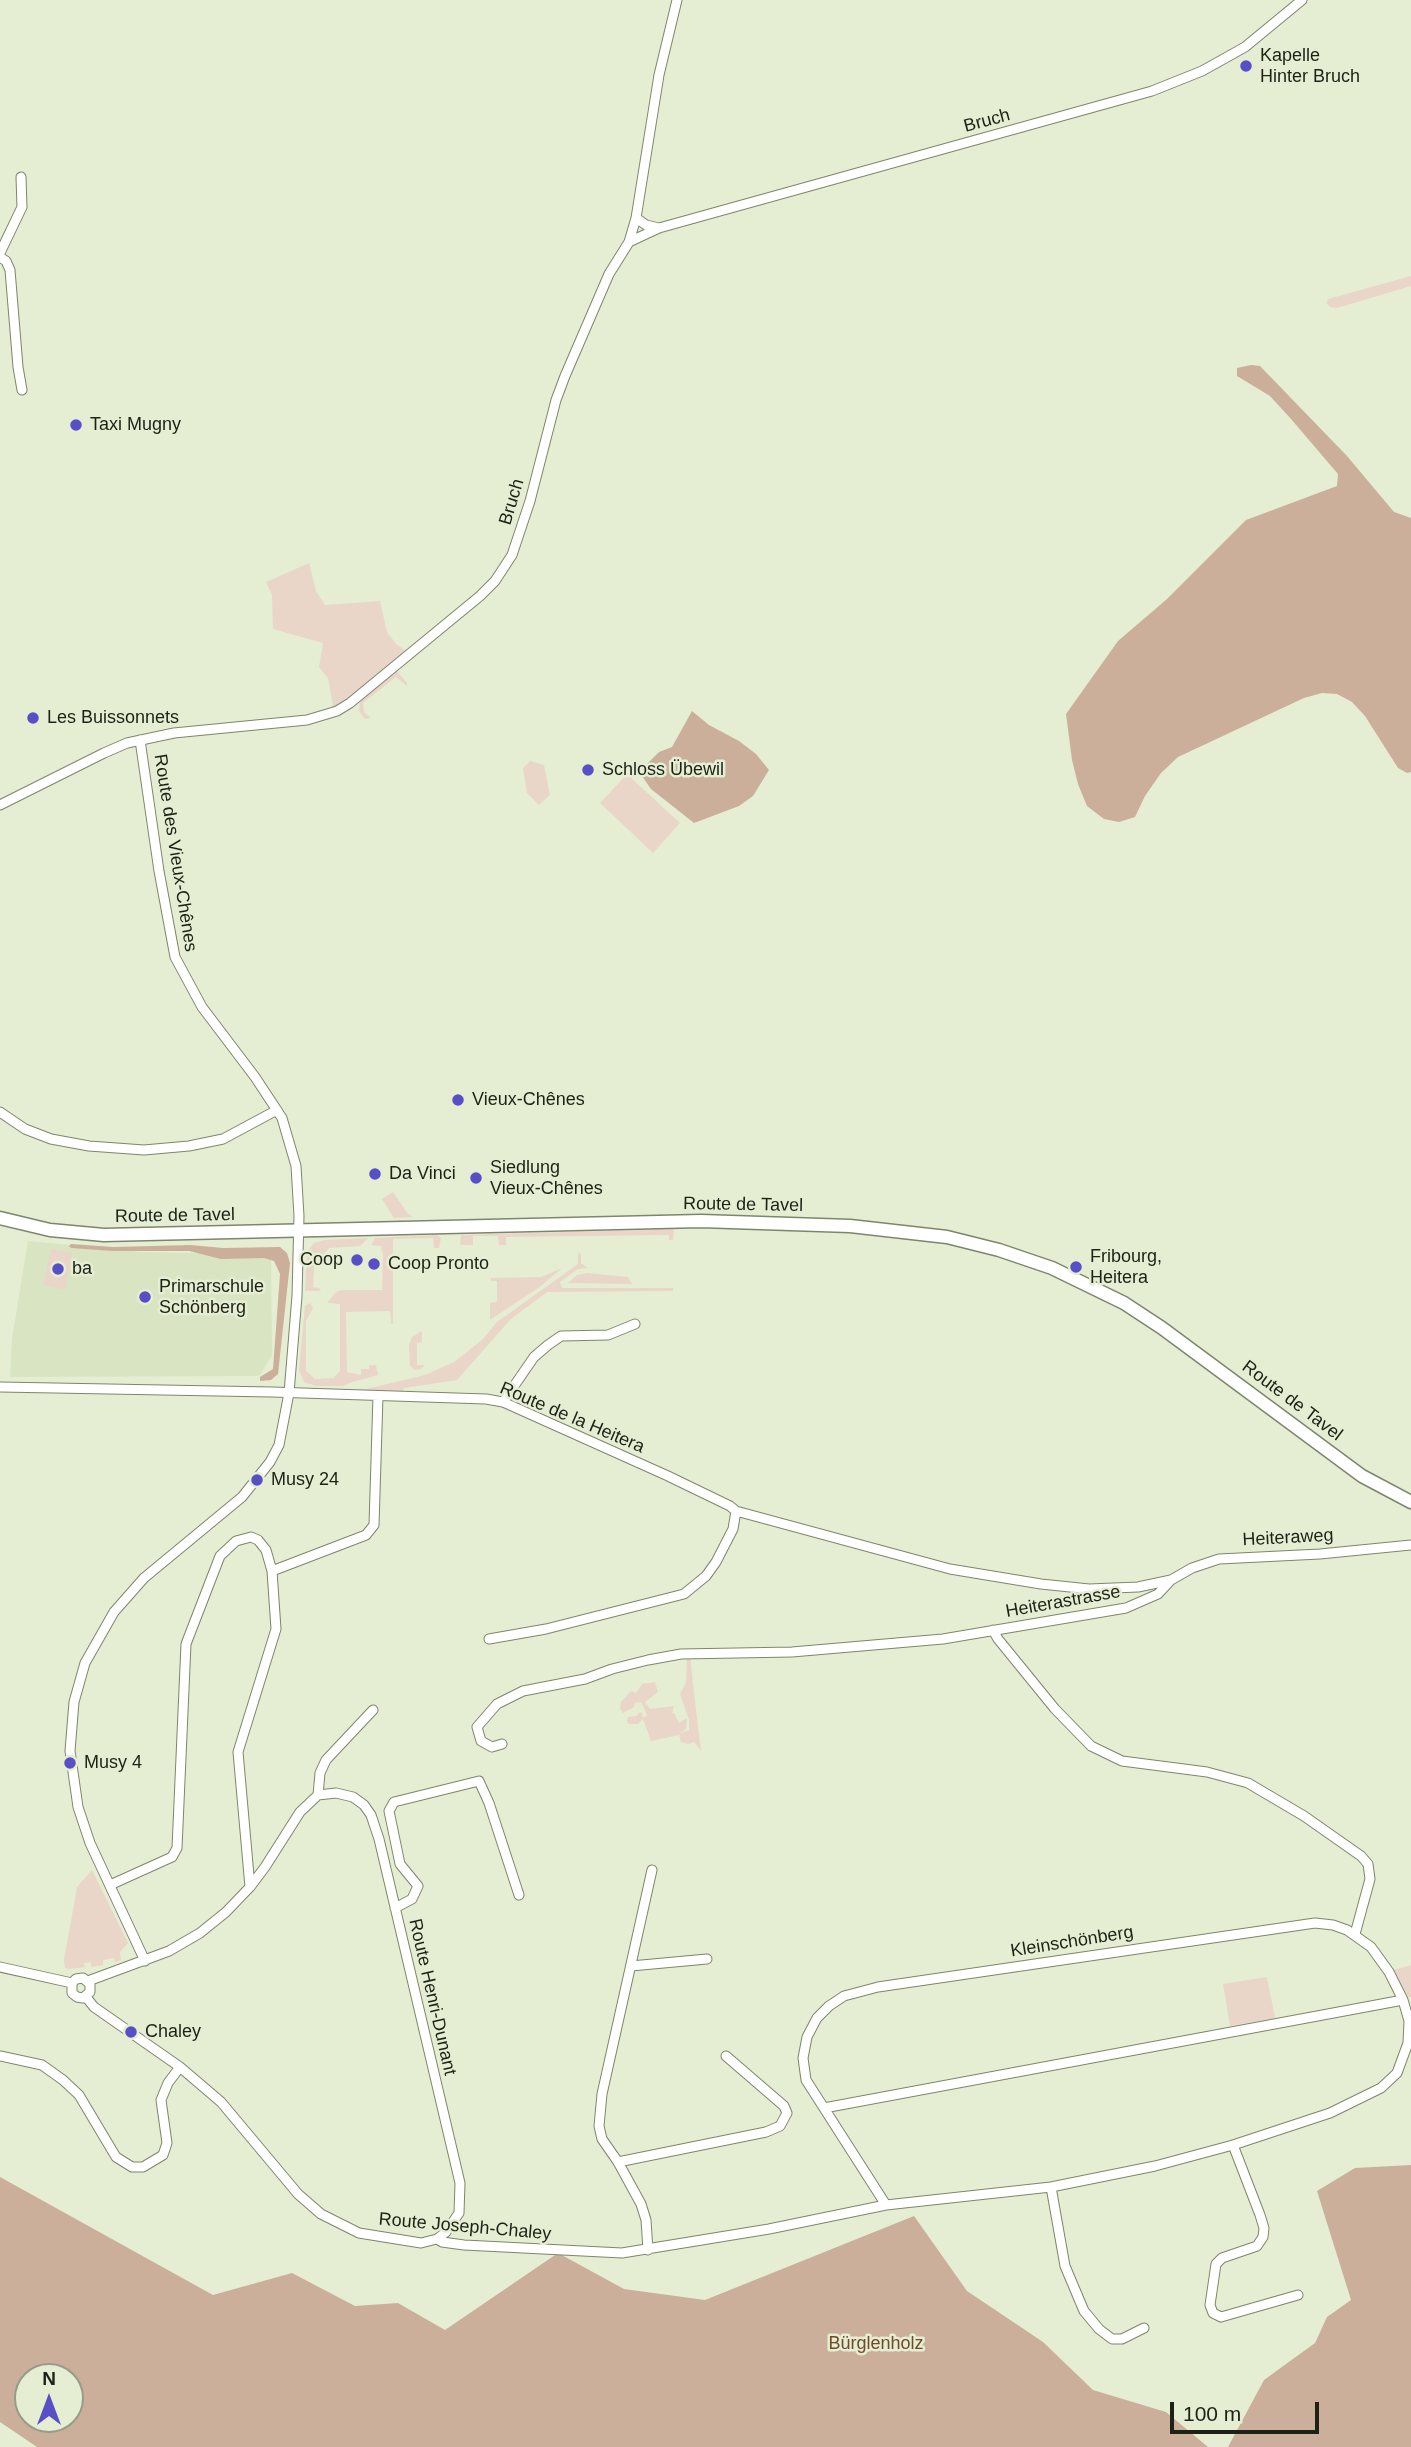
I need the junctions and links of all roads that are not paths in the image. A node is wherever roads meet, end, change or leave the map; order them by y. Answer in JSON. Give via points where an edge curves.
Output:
{"nodes":[{"id":1,"x":677,"y":0,"type":"edge"},
{"id":2,"x":1302,"y":0,"type":"edge"},
{"id":3,"x":21,"y":177,"type":"dead end"},
{"id":4,"x":636,"y":218,"type":"junction"},
{"id":5,"x":659,"y":228,"type":"junction"},
{"id":6,"x":629,"y":242,"type":"junction"},
{"id":7,"x":0,"y":255,"type":"edge"},
{"id":8,"x":22,"y":390,"type":"dead end"},
{"id":9,"x":140,"y":740,"type":"junction"},
{"id":10,"x":0,"y":805,"type":"edge"},
{"id":11,"x":277,"y":1110,"type":"junction"},
{"id":12,"x":0,"y":1112,"type":"edge"},
{"id":13,"x":0,"y":1218,"type":"edge"},
{"id":14,"x":299,"y":1231,"type":"junction"},
{"id":15,"x":635,"y":1324,"type":"dead end"},
{"id":16,"x":0,"y":1387,"type":"edge"},
{"id":17,"x":289,"y":1393,"type":"junction"},
{"id":18,"x":377,"y":1396,"type":"junction"},
{"id":19,"x":503,"y":1402,"type":"junction"},
{"id":20,"x":1411,"y":1502,"type":"edge"},
{"id":21,"x":736,"y":1511,"type":"junction"},
{"id":22,"x":1411,"y":1545,"type":"edge"},
{"id":23,"x":272,"y":1571,"type":"junction"},
{"id":24,"x":1171,"y":1580,"type":"junction"},
{"id":25,"x":993,"y":1630,"type":"junction"},
{"id":26,"x":489,"y":1639,"type":"dead end"},
{"id":27,"x":373,"y":1710,"type":"dead end"},
{"id":28,"x":502,"y":1744,"type":"dead end"},
{"id":29,"x":318,"y":1795,"type":"junction"},
{"id":30,"x":652,"y":1870,"type":"dead end"},
{"id":31,"x":110,"y":1885,"type":"junction"},
{"id":32,"x":250,"y":1887,"type":"junction"},
{"id":33,"x":519,"y":1895,"type":"dead end"},
{"id":34,"x":395,"y":1908,"type":"junction"},
{"id":35,"x":1355,"y":1934,"type":"junction"},
{"id":36,"x":706,"y":1959,"type":"dead end"},
{"id":37,"x":145,"y":1961,"type":"junction"},
{"id":38,"x":631,"y":1966,"type":"junction"},
{"id":39,"x":0,"y":1967,"type":"edge"},
{"id":40,"x":88,"y":1981,"type":"junction"},
{"id":41,"x":72,"y":1983,"type":"junction"},
{"id":42,"x":86,"y":1997,"type":"junction"},
{"id":43,"x":1403,"y":2000,"type":"junction"},
{"id":44,"x":0,"y":2056,"type":"edge"},
{"id":45,"x":726,"y":2056,"type":"dead end"},
{"id":46,"x":180,"y":2067,"type":"junction"},
{"id":47,"x":824,"y":2108,"type":"junction"},
{"id":48,"x":1233,"y":2145,"type":"junction"},
{"id":49,"x":618,"y":2162,"type":"junction"},
{"id":50,"x":1051,"y":2187,"type":"junction"},
{"id":51,"x":886,"y":2205,"type":"junction"},
{"id":52,"x":437,"y":2239,"type":"junction"},
{"id":53,"x":648,"y":2250,"type":"junction"},
{"id":54,"x":1298,"y":2295,"type":"dead end"},
{"id":55,"x":1144,"y":2328,"type":"dead end"}],
"edges":[{"from":1,"to":4,"type":"street","via":[[654,102]]},
{"from":2,"to":5,"type":"street","name":"Bruch","via":[[1245,47],[1152,91]]},
{"from":3,"to":7,"type":"street","via":[[22,207]]},
{"from":4,"to":5,"type":"street"},
{"from":4,"to":6,"type":"street"},
{"from":5,"to":6,"type":"street","name":"Bruch"},
{"from":6,"to":9,"type":"street","name":"Bruch","via":[[609,274],[565,376],[506,566],[480,596],[337,711],[307,720]]},
{"from":7,"to":8,"type":"street","via":[[10,270]]},
{"from":9,"to":10,"type":"street","name":"Bruch","via":[[114,748]]},
{"from":9,"to":11,"type":"street","name":"Route des Vieux-Chênes","via":[[175,957],[202,1007]]},
{"from":11,"to":12,"type":"street","via":[[223,1139],[144,1150],[51,1139]]},
{"from":11,"to":14,"type":"street","name":"Route des Vieux-Chênes","via":[[296,1166]]},
{"from":13,"to":14,"type":"main road","name":"Route de Tavel","via":[[104,1236]]},
{"from":14,"to":17,"type":"street","name":"Route des Vieux-Chênes"},
{"from":14,"to":20,"type":"main road","name":"Route de Tavel","via":[[754,1221],[873,1228],[973,1243],[1052,1268],[1124,1303],[1362,1476]]},
{"from":15,"to":19,"type":"street","via":[[608,1335],[561,1336],[534,1357]]},
{"from":16,"to":17,"type":"street","name":"Route de la Heitera"},
{"from":17,"to":18,"type":"street","name":"Route de la Heitera"},
{"from":17,"to":31,"type":"street","name":"Route des Vieux-Chênes","via":[[279,1446],[257,1480],[134,1588],[85,1662],[71,1718],[71,1768],[85,1828]]},
{"from":18,"to":19,"type":"street","name":"Route de la Heitera"},
{"from":18,"to":23,"type":"street","via":[[374,1525],[366,1535]]},
{"from":19,"to":21,"type":"street","name":"Route de la Heitera"},
{"from":21,"to":24,"type":"street","name":"Heiterastrasse","via":[[950,1569],[1041,1584],[1115,1589]]},
{"from":21,"to":26,"type":"street","via":[[716,1562],[684,1594]]},
{"from":22,"to":24,"type":"street","name":"Heiteraweg","via":[[1219,1559]]},
{"from":23,"to":31,"type":"street","via":[[266,1550],[251,1537],[236,1541],[220,1556],[186,1644],[177,1849],[172,1857]]},
{"from":23,"to":32,"type":"street","via":[[276,1629],[238,1752]]},
{"from":24,"to":25,"type":"street","name":"Heiterastrasse","via":[[1158,1594],[1126,1608]]},
{"from":25,"to":28,"type":"street","name":"Heiterastrasse","via":[[864,1647],[681,1654],[648,1660],[523,1691],[498,1704],[477,1727],[481,1741],[492,1747]]},
{"from":25,"to":35,"type":"street","via":[[1055,1709],[1091,1746],[1122,1761],[1208,1772],[1248,1783],[1361,1856],[1368,1864],[1370,1879]]},
{"from":27,"to":29,"type":"street","via":[[326,1760]]},
{"from":29,"to":32,"type":"street","via":[[300,1812]]},
{"from":29,"to":34,"type":"street","name":"Route Henri-Dunant","via":[[353,1797],[371,1815]]},
{"from":30,"to":38,"type":"street"},
{"from":31,"to":37,"type":"street","name":"Route des Vieux-Chênes"},
{"from":32,"to":37,"type":"street","via":[[201,1933]]},
{"from":33,"to":34,"type":"street","via":[[479,1781],[394,1802],[389,1811],[400,1864],[418,1886],[412,1899]]},
{"from":34,"to":52,"type":"street","name":"Route Henri-Dunant","via":[[460,2183],[459,2213]]},
{"from":35,"to":43,"type":"street","name":"Kleinschönberg","via":[[1371,1947]]},
{"from":35,"to":47,"type":"street","name":"Kleinschönberg","via":[[1315,1923],[854,1993],[829,2006],[807,2037],[803,2058],[806,2080]]},
{"from":36,"to":38,"type":"street"},
{"from":37,"to":40,"type":"street"},
{"from":38,"to":49,"type":"street","via":[[599,2126]]},
{"from":39,"to":41,"type":"street"},
{"from":40,"to":41,"type":"street","via":[[79,1978]]},
{"from":40,"to":42,"type":"street","via":[[91,1989]]},
{"from":41,"to":42,"type":"street","name":"Route Joseph-Chaley","via":[[74,1996]]},
{"from":42,"to":46,"type":"street","name":"Route Joseph-Chaley"},
{"from":43,"to":47,"type":"street"},
{"from":43,"to":48,"type":"street","name":"Kleinschönberg","via":[[1409,2021],[1408,2043],[1397,2073],[1381,2088],[1329,2113]]},
{"from":44,"to":46,"type":"street","via":[[42,2065],[63,2080],[79,2095],[116,2157],[132,2167],[143,2167],[163,2155],[167,2143],[161,2100]]},
{"from":45,"to":49,"type":"street","via":[[784,2106],[787,2113],[780,2126]]},
{"from":46,"to":52,"type":"street","name":"Route Joseph-Chaley","via":[[221,2102],[298,2194],[321,2214],[359,2233],[421,2243]]},
{"from":47,"to":51,"type":"street","name":"Kleinschönberg"},
{"from":48,"to":50,"type":"street","name":"Kleinschönberg"},
{"from":48,"to":54,"type":"street","via":[[1264,2237],[1257,2246],[1216,2264],[1213,2313],[1221,2317]]},
{"from":49,"to":53,"type":"street","via":[[641,2204]]},
{"from":50,"to":51,"type":"street","name":"Kleinschönberg"},
{"from":50,"to":55,"type":"street","via":[[1065,2266],[1084,2311],[1112,2339]]},
{"from":51,"to":53,"type":"street","name":"Route Joseph-Chaley"},
{"from":52,"to":53,"type":"street","name":"Route Joseph-Chaley","via":[[537,2250]]}]}
